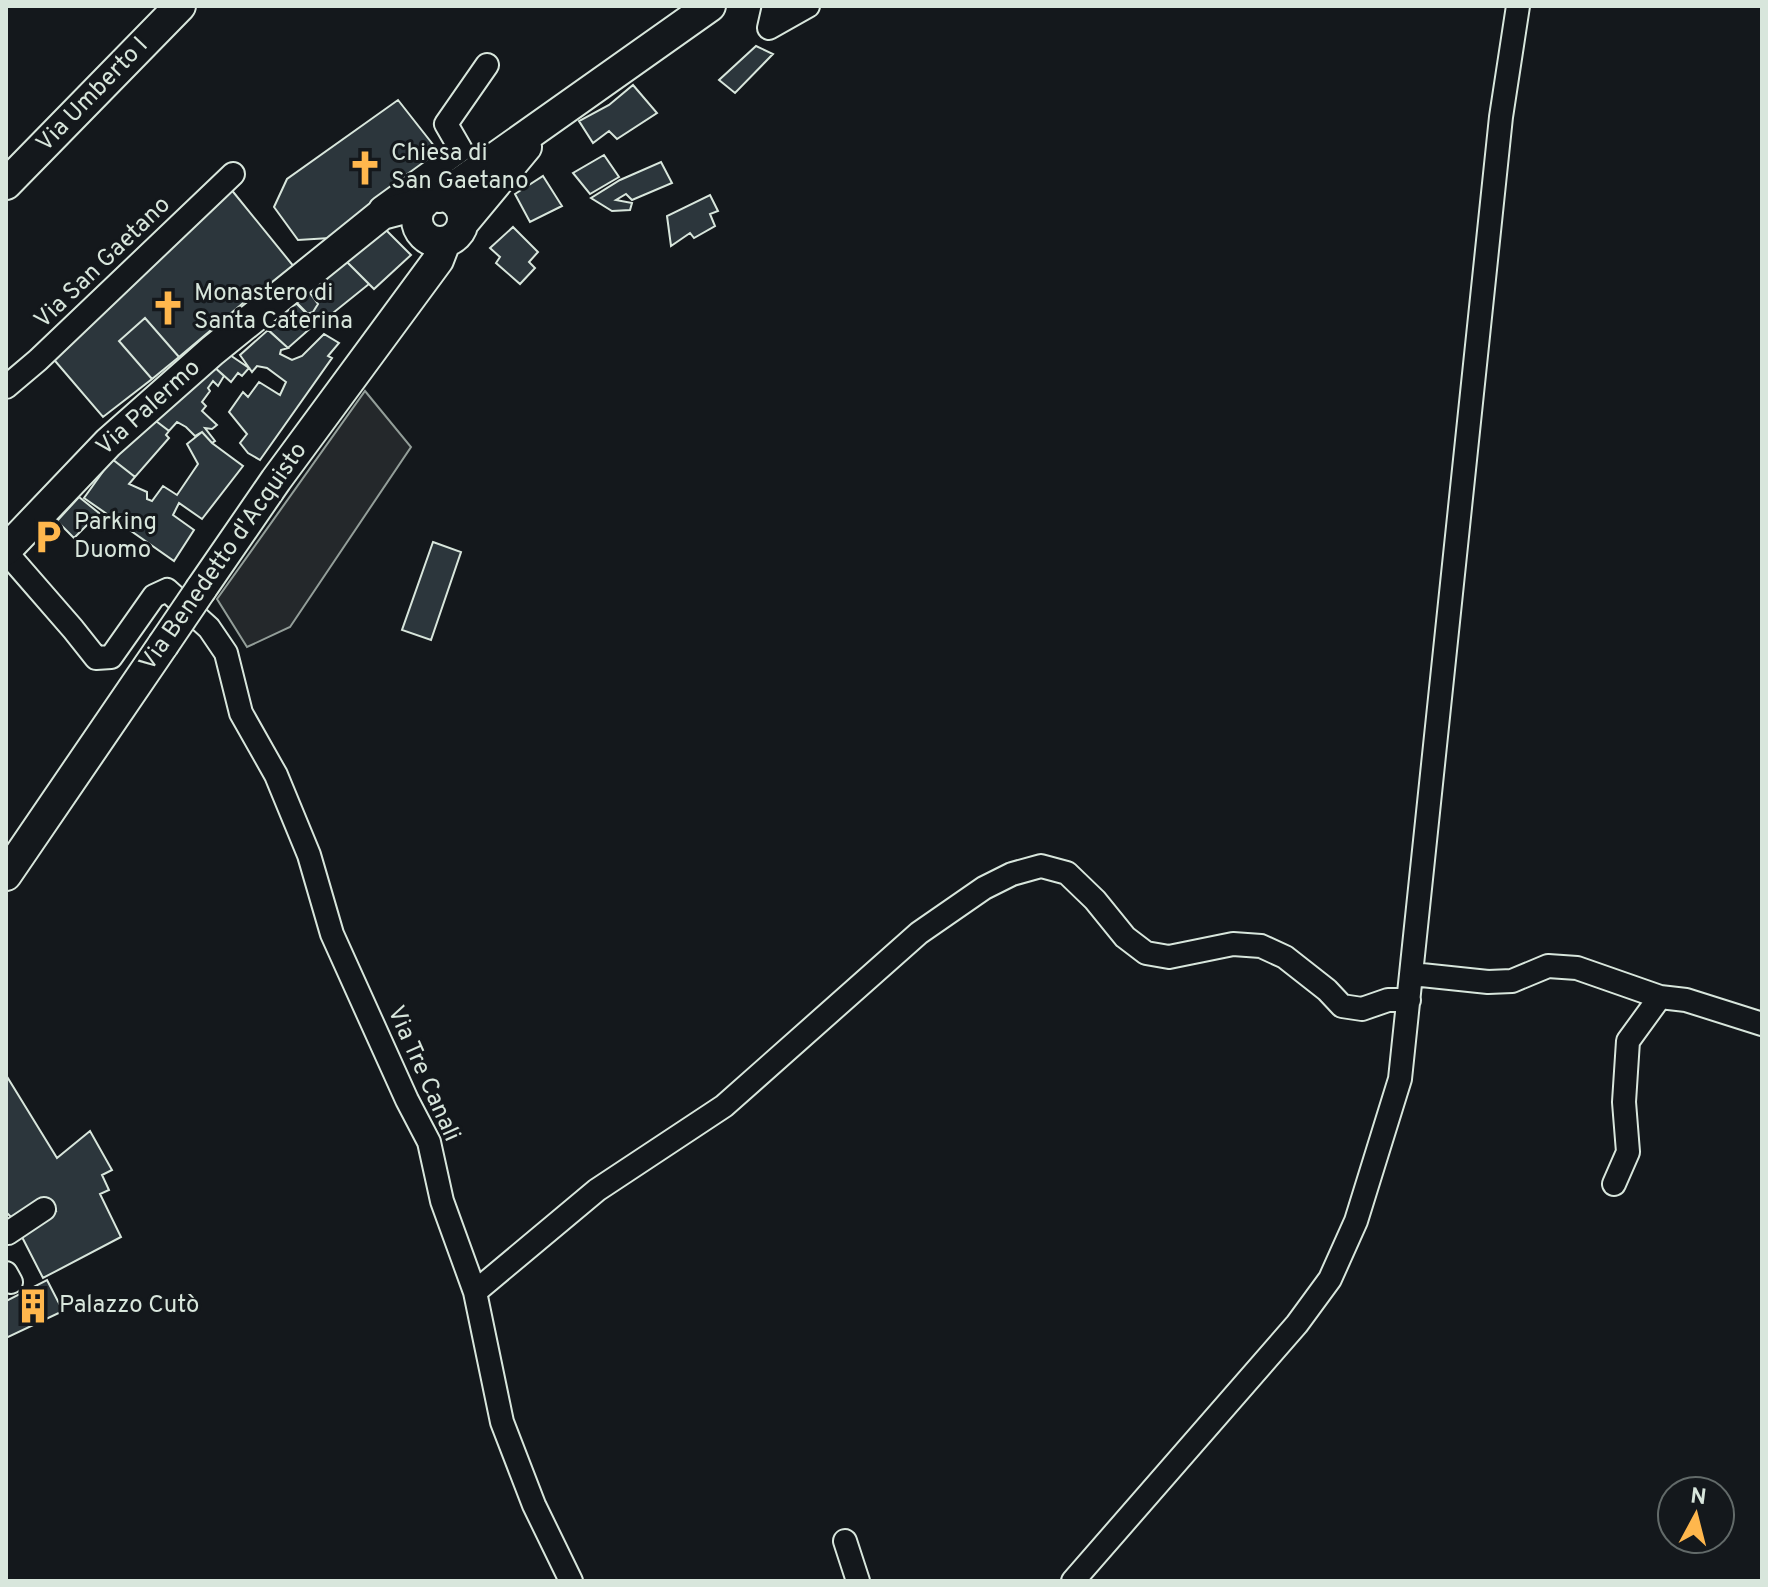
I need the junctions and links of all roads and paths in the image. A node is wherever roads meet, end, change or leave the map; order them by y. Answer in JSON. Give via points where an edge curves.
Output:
{"nodes":[{"id":1,"x":180,"y":6,"type":"edge"},
{"id":2,"x":710,"y":6,"type":"edge"},
{"id":3,"x":774,"y":6,"type":"edge"},
{"id":4,"x":808,"y":6,"type":"edge"},
{"id":5,"x":1518,"y":6,"type":"edge"},
{"id":6,"x":487,"y":65,"type":"dead end"},
{"id":7,"x":550,"y":118,"type":"junction"},
{"id":8,"x":233,"y":174,"type":"dead end"},
{"id":9,"x":6,"y":184,"type":"edge"},
{"id":10,"x":432,"y":200,"type":"junction"},
{"id":11,"x":382,"y":214,"type":"junction"},
{"id":12,"x":454,"y":232,"type":"junction"},
{"id":13,"x":6,"y":387,"type":"edge"},
{"id":14,"x":6,"y":551,"type":"edge"},
{"id":15,"x":194,"y":598,"type":"junction"},
{"id":16,"x":6,"y":875,"type":"edge"},
{"id":17,"x":1412,"y":974,"type":"junction"},
{"id":18,"x":1660,"y":997,"type":"junction"},
{"id":19,"x":1409,"y":1000,"type":"junction"},
{"id":20,"x":1762,"y":1024,"type":"edge"},
{"id":21,"x":1614,"y":1184,"type":"dead end"},
{"id":22,"x":44,"y":1209,"type":"dead end"},
{"id":23,"x":7,"y":1233,"type":"edge"},
{"id":24,"x":475,"y":1292,"type":"junction"},
{"id":25,"x":845,"y":1541,"type":"dead end"},
{"id":26,"x":571,"y":1581,"type":"edge"},
{"id":27,"x":858,"y":1581,"type":"edge"},
{"id":28,"x":1073,"y":1581,"type":"edge"}],
"edges":[{"from":1,"to":9,"type":"street","name":"Via Umberto I"},
{"from":2,"to":7,"type":"street"},
{"from":3,"to":4,"type":"street","via":[[769,28]]},
{"from":5,"to":17,"type":"street","via":[[1501,117]]},
{"from":6,"to":11,"type":"street","via":[[446,124],[461,150],[381,208]]},
{"from":7,"to":10,"type":"street"},
{"from":7,"to":12,"type":"street","name":"Via Benedetto d'Acquisto"},
{"from":8,"to":13,"type":"street","name":"Via San Gaetano"},
{"from":10,"to":11,"type":"street","name":"Via Palermo"},
{"from":10,"to":12,"type":"street","via":[[454,201],[460,207]]},
{"from":10,"to":12,"type":"street","via":[[418,214],[420,229],[430,239]]},
{"from":11,"to":14,"type":"street","name":"Via Palermo","via":[[140,413]]},
{"from":12,"to":15,"type":"street","name":"Via Benedetto d'Acquisto"},
{"from":14,"to":15,"type":"street","via":[[96,658],[111,657],[154,596],[167,590]]},
{"from":15,"to":16,"type":"street","name":"Via Benedetto d'Acquisto","bridge":true},
{"from":15,"to":24,"type":"street","name":"Via Tre Canali","via":[[226,653],[241,713],[276,775],[309,855],[332,934],[429,1142],[442,1201]]},
{"from":17,"to":18,"type":"street","via":[[1488,982],[1512,981],[1548,966],[1577,968]]},
{"from":17,"to":19,"type":"street"},
{"from":18,"to":20,"type":"street"},
{"from":18,"to":21,"type":"street","via":[[1628,1041],[1628,1152]]},
{"from":19,"to":24,"type":"street","via":[[1362,1009],[1342,1006],[1285,957],[1261,946],[1233,944],[1169,957],[1146,953],[1067,873],[1041,866],[1012,874],[919,933],[724,1106],[597,1190]]},
{"from":19,"to":28,"type":"street","via":[[1400,1079],[1356,1221],[1330,1279],[1297,1324]]},
{"from":22,"to":23,"type":"street"},
{"from":24,"to":26,"type":"street","name":"Via Tre Canali","via":[[502,1422]]},
{"from":25,"to":27,"type":"street"}]}
